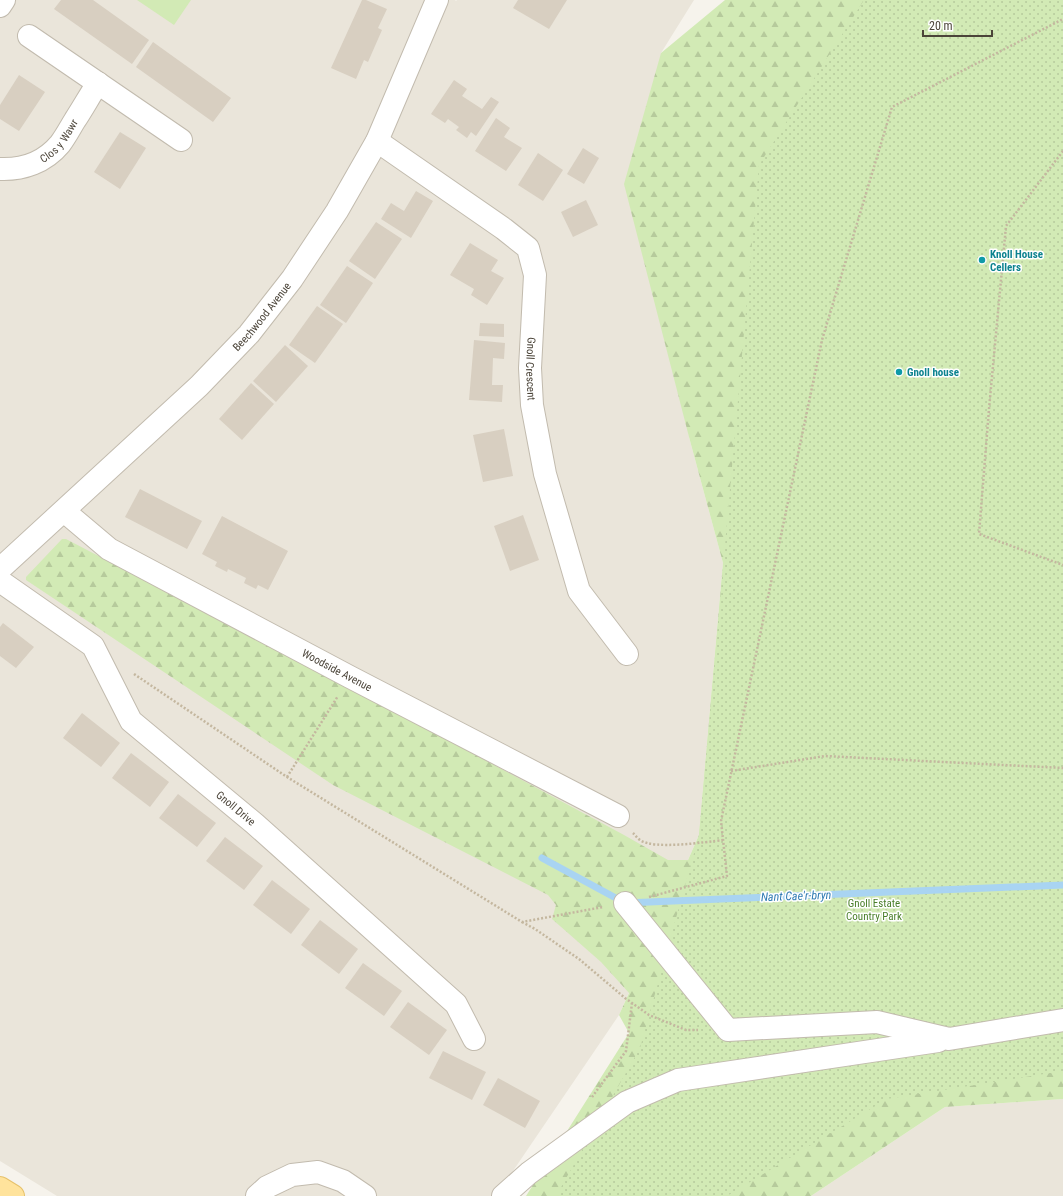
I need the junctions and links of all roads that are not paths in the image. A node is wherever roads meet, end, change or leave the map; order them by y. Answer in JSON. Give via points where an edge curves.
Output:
{"nodes":[{"id":1,"x":4,"y":0,"type":"edge"},
{"id":2,"x":437,"y":0,"type":"edge"},
{"id":3,"x":0,"y":6,"type":"edge"},
{"id":4,"x":29,"y":36,"type":"dead end"},
{"id":5,"x":98,"y":83,"type":"junction"},
{"id":6,"x":181,"y":140,"type":"dead end"},
{"id":7,"x":377,"y":142,"type":"junction"},
{"id":8,"x":0,"y":169,"type":"edge"},
{"id":9,"x":64,"y":511,"type":"junction"},
{"id":10,"x":0,"y":569,"type":"edge"},
{"id":11,"x":0,"y":580,"type":"edge"},
{"id":12,"x":627,"y":654,"type":"dead end"},
{"id":13,"x":618,"y":816,"type":"road end"},
{"id":14,"x":625,"y":903,"type":"road end"},
{"id":15,"x":1063,"y":1020,"type":"edge"},
{"id":16,"x":474,"y":1039,"type":"dead end"},
{"id":17,"x":949,"y":1039,"type":"junction"},
{"id":18,"x":0,"y":1188,"type":"edge"},
{"id":19,"x":13,"y":1196,"type":"edge"},
{"id":20,"x":257,"y":1196,"type":"edge"},
{"id":21,"x":365,"y":1196,"type":"edge"},
{"id":22,"x":503,"y":1196,"type":"edge"}],
"edges":[{"from":1,"to":3,"type":"street"},
{"from":2,"to":7,"type":"street","name":"Beechwood Avenue"},
{"from":4,"to":5,"type":"street"},
{"from":5,"to":6,"type":"street"},
{"from":5,"to":8,"type":"street","name":"Clos y Wawr","via":[[60,143],[49,154],[29,166]]},
{"from":7,"to":9,"type":"street","name":"Beechwood Avenue","via":[[337,211],[296,272],[249,334],[199,386]]},
{"from":7,"to":12,"type":"street","name":"Gnoll Crescent","via":[[528,248],[535,275],[530,368],[532,405],[545,474],[579,591]]},
{"from":9,"to":10,"type":"street","name":"Beechwood Avenue"},
{"from":9,"to":13,"type":"street","name":"Woodside Avenue","via":[[109,549]]},
{"from":11,"to":16,"type":"street","name":"Gnoll Drive","via":[[93,646],[131,721],[255,824],[456,1004]]},
{"from":14,"to":17,"type":"street","via":[[728,1030],[878,1022]]},
{"from":15,"to":17,"type":"street"},
{"from":17,"to":22,"type":"street","via":[[678,1080],[627,1102],[529,1173]]},
{"from":18,"to":19,"type":"main road"},
{"from":20,"to":21,"type":"street","via":[[267,1187],[292,1175],[318,1172],[343,1181]]}]}
